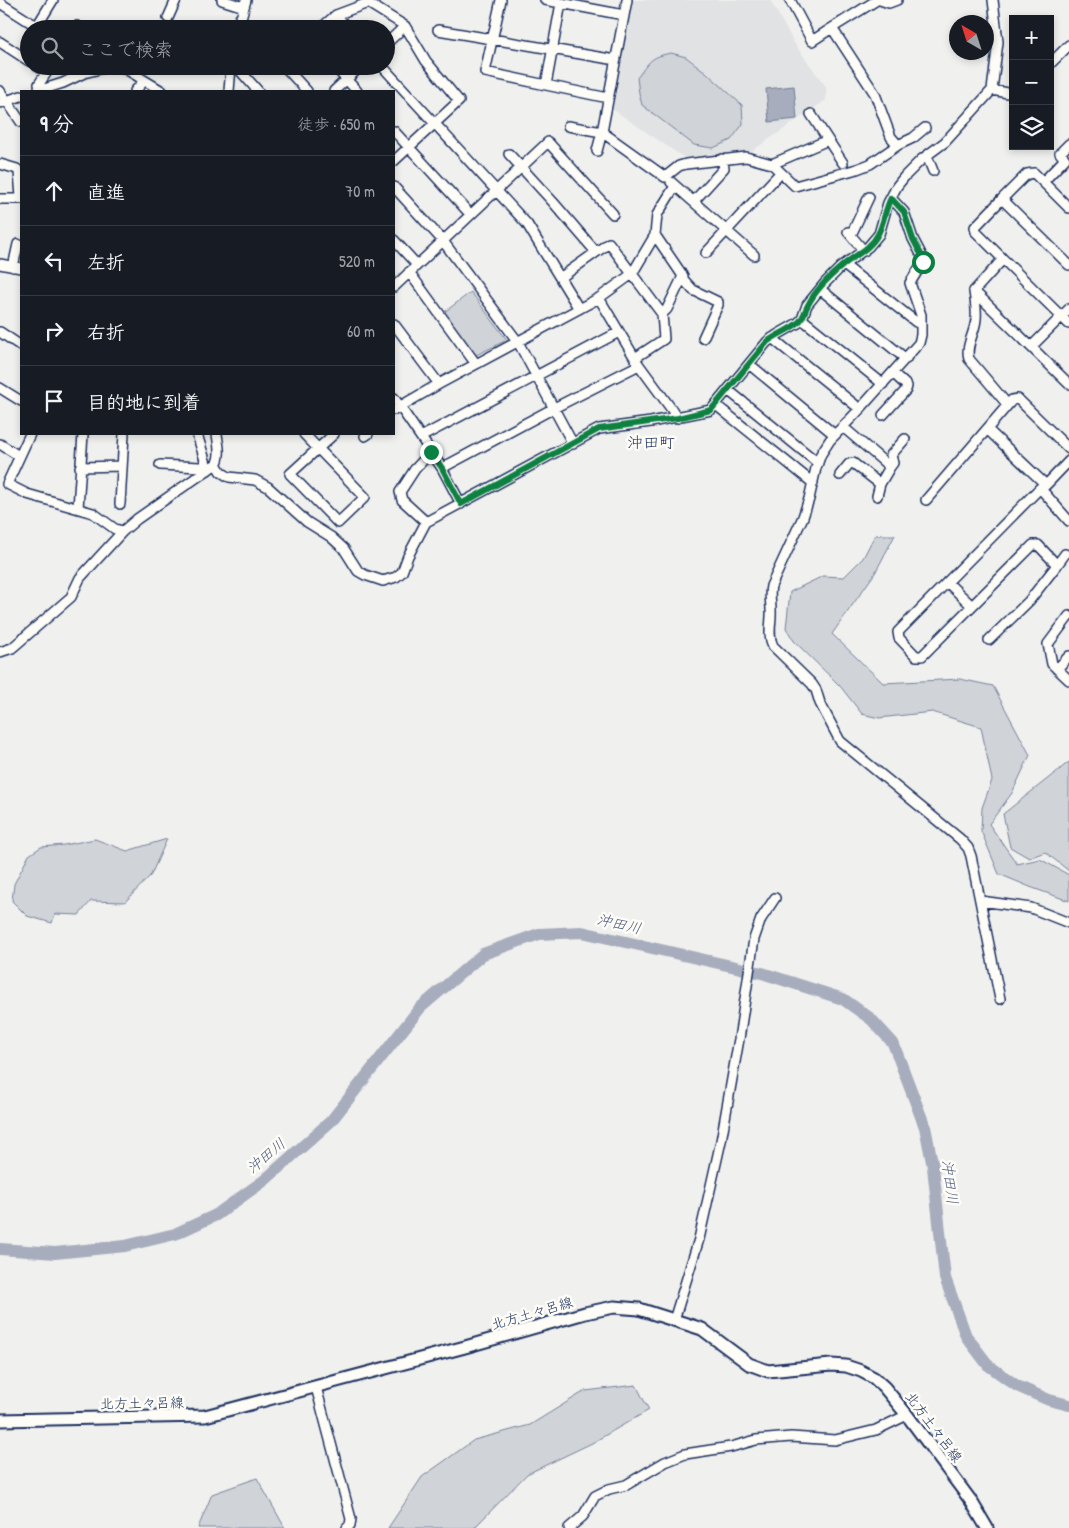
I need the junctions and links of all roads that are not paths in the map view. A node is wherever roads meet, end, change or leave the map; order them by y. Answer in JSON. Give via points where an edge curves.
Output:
{"nodes":[{"id":1,"x":53,"y":0,"type":"edge"},
{"id":2,"x":176,"y":0,"type":"edge"},
{"id":3,"x":222,"y":0,"type":"edge"},
{"id":4,"x":500,"y":0,"type":"edge"},
{"id":5,"x":545,"y":0,"type":"edge"},
{"id":6,"x":627,"y":0,"type":"edge"},
{"id":7,"x":790,"y":0,"type":"edge"},
{"id":8,"x":878,"y":0,"type":"edge"},
{"id":9,"x":897,"y":0,"type":"edge"},
{"id":10,"x":992,"y":0,"type":"edge"},
{"id":11,"x":0,"y":3,"type":"edge"},
{"id":12,"x":245,"y":3,"type":"edge"},
{"id":13,"x":561,"y":3,"type":"junction"},
{"id":14,"x":587,"y":4,"type":"edge"},
{"id":15,"x":336,"y":15,"type":"junction"},
{"id":16,"x":624,"y":15,"type":"junction"},
{"id":17,"x":168,"y":18,"type":"dead end"},
{"id":18,"x":240,"y":18,"type":"edge"},
{"id":19,"x":28,"y":20,"type":"edge"},
{"id":20,"x":43,"y":20,"type":"edge"},
{"id":21,"x":330,"y":20,"type":"edge"},
{"id":22,"x":340,"y":20,"type":"edge"},
{"id":23,"x":405,"y":26,"type":"junction"},
{"id":24,"x":832,"y":28,"type":"junction"},
{"id":25,"x":438,"y":30,"type":"dead end"},
{"id":26,"x":395,"y":35,"type":"edge"},
{"id":27,"x":492,"y":39,"type":"junction"},
{"id":28,"x":0,"y":42,"type":"edge"},
{"id":29,"x":1069,"y":45,"type":"edge"},
{"id":30,"x":552,"y":50,"type":"junction"},
{"id":31,"x":20,"y":55,"type":"edge"},
{"id":32,"x":616,"y":60,"type":"junction"},
{"id":33,"x":1054,"y":60,"type":"edge"},
{"id":34,"x":45,"y":75,"type":"edge"},
{"id":35,"x":73,"y":75,"type":"edge"},
{"id":36,"x":135,"y":75,"type":"edge"},
{"id":37,"x":231,"y":75,"type":"edge"},
{"id":38,"x":240,"y":75,"type":"edge"},
{"id":39,"x":292,"y":75,"type":"edge"},
{"id":40,"x":342,"y":75,"type":"edge"},
{"id":41,"x":352,"y":75,"type":"edge"},
{"id":42,"x":390,"y":75,"type":"edge"},
{"id":43,"x":346,"y":80,"type":"junction"},
{"id":44,"x":144,"y":81,"type":"junction"},
{"id":45,"x":546,"y":85,"type":"junction"},
{"id":46,"x":51,"y":89,"type":"edge"},
{"id":47,"x":39,"y":90,"type":"edge"},
{"id":48,"x":136,"y":90,"type":"edge"},
{"id":49,"x":160,"y":90,"type":"edge"},
{"id":50,"x":229,"y":90,"type":"edge"},
{"id":51,"x":257,"y":90,"type":"edge"},
{"id":52,"x":306,"y":90,"type":"edge"},
{"id":53,"x":335,"y":90,"type":"edge"},
{"id":54,"x":356,"y":90,"type":"edge"},
{"id":55,"x":992,"y":90,"type":"junction"},
{"id":56,"x":0,"y":91,"type":"edge"},
{"id":57,"x":1009,"y":93,"type":"edge"},
{"id":58,"x":20,"y":96,"type":"edge"},
{"id":59,"x":608,"y":98,"type":"junction"},
{"id":60,"x":3,"y":102,"type":"edge"},
{"id":61,"x":811,"y":114,"type":"dead end"},
{"id":62,"x":20,"y":121,"type":"edge"},
{"id":63,"x":434,"y":124,"type":"junction"},
{"id":64,"x":568,"y":126,"type":"dead end"},
{"id":65,"x":926,"y":128,"type":"dead end"},
{"id":66,"x":395,"y":132,"type":"edge"},
{"id":67,"x":602,"y":132,"type":"junction"},
{"id":68,"x":828,"y":140,"type":"junction"},
{"id":69,"x":1069,"y":144,"type":"edge"},
{"id":70,"x":898,"y":145,"type":"junction"},
{"id":71,"x":408,"y":147,"type":"junction"},
{"id":72,"x":597,"y":151,"type":"dead end"},
{"id":73,"x":509,"y":154,"type":"dead end"},
{"id":74,"x":927,"y":156,"type":"junction"},
{"id":75,"x":722,"y":159,"type":"junction"},
{"id":76,"x":395,"y":160,"type":"edge"},
{"id":77,"x":844,"y":163,"type":"dead end"},
{"id":78,"x":0,"y":164,"type":"edge"},
{"id":79,"x":772,"y":164,"type":"junction"},
{"id":80,"x":522,"y":168,"type":"junction"},
{"id":81,"x":933,"y":171,"type":"dead end"},
{"id":82,"x":20,"y":172,"type":"edge"},
{"id":83,"x":780,"y":173,"type":"junction"},
{"id":84,"x":665,"y":177,"type":"junction"},
{"id":85,"x":1043,"y":182,"type":"junction"},
{"id":86,"x":676,"y":186,"type":"junction"},
{"id":87,"x":395,"y":188,"type":"edge"},
{"id":88,"x":496,"y":191,"type":"junction"},
{"id":89,"x":869,"y":197,"type":"dead end"},
{"id":90,"x":20,"y":198,"type":"edge"},
{"id":91,"x":891,"y":198,"type":"junction"},
{"id":92,"x":0,"y":199,"type":"edge"},
{"id":93,"x":1002,"y":199,"type":"junction"},
{"id":94,"x":694,"y":201,"type":"junction"},
{"id":95,"x":1069,"y":208,"type":"edge"},
{"id":96,"x":470,"y":214,"type":"junction"},
{"id":97,"x":613,"y":214,"type":"dead end"},
{"id":98,"x":727,"y":230,"type":"junction"},
{"id":99,"x":654,"y":235,"type":"junction"},
{"id":100,"x":443,"y":240,"type":"junction"},
{"id":101,"x":395,"y":241,"type":"edge"},
{"id":102,"x":18,"y":244,"type":"dead end"},
{"id":103,"x":864,"y":251,"type":"junction"},
{"id":104,"x":596,"y":252,"type":"junction"},
{"id":105,"x":706,"y":254,"type":"dead end"},
{"id":106,"x":754,"y":255,"type":"dead end"},
{"id":107,"x":1003,"y":259,"type":"junction"},
{"id":108,"x":0,"y":265,"type":"edge"},
{"id":109,"x":417,"y":265,"type":"junction"},
{"id":110,"x":844,"y":265,"type":"junction"},
{"id":111,"x":1069,"y":265,"type":"edge"},
{"id":112,"x":17,"y":268,"type":"edge"},
{"id":113,"x":409,"y":272,"type":"junction"},
{"id":114,"x":632,"y":274,"type":"junction"},
{"id":115,"x":560,"y":278,"type":"junction"},
{"id":116,"x":682,"y":278,"type":"junction"},
{"id":117,"x":395,"y":286,"type":"edge"},
{"id":118,"x":820,"y":289,"type":"junction"},
{"id":119,"x":974,"y":290,"type":"junction"},
{"id":120,"x":599,"y":298,"type":"junction"},
{"id":121,"x":579,"y":309,"type":"junction"},
{"id":122,"x":1069,"y":309,"type":"edge"},
{"id":123,"x":662,"y":314,"type":"junction"},
{"id":124,"x":1061,"y":316,"type":"junction"},
{"id":125,"x":802,"y":319,"type":"junction"},
{"id":126,"x":921,"y":324,"type":"junction"},
{"id":127,"x":1069,"y":324,"type":"edge"},
{"id":128,"x":395,"y":325,"type":"edge"},
{"id":129,"x":0,"y":332,"type":"edge"},
{"id":130,"x":619,"y":332,"type":"junction"},
{"id":131,"x":704,"y":338,"type":"dead end"},
{"id":132,"x":772,"y":338,"type":"junction"},
{"id":133,"x":518,"y":342,"type":"junction"},
{"id":134,"x":20,"y":343,"type":"edge"},
{"id":135,"x":1031,"y":346,"type":"junction"},
{"id":136,"x":906,"y":359,"type":"junction"},
{"id":137,"x":637,"y":361,"type":"junction"},
{"id":138,"x":476,"y":364,"type":"junction"},
{"id":139,"x":749,"y":364,"type":"junction"},
{"id":140,"x":893,"y":373,"type":"junction"},
{"id":141,"x":536,"y":375,"type":"junction"},
{"id":142,"x":439,"y":384,"type":"junction"},
{"id":143,"x":883,"y":384,"type":"junction"},
{"id":144,"x":1069,"y":384,"type":"edge"},
{"id":145,"x":0,"y":388,"type":"edge"},
{"id":146,"x":728,"y":390,"type":"junction"},
{"id":147,"x":20,"y":400,"type":"edge"},
{"id":148,"x":1007,"y":404,"type":"junction"},
{"id":149,"x":716,"y":405,"type":"junction"},
{"id":150,"x":397,"y":408,"type":"edge"},
{"id":151,"x":554,"y":408,"type":"junction"},
{"id":152,"x":860,"y":409,"type":"junction"},
{"id":153,"x":883,"y":416,"type":"dead end"},
{"id":154,"x":678,"y":418,"type":"junction"},
{"id":155,"x":843,"y":427,"type":"junction"},
{"id":156,"x":986,"y":429,"type":"junction"},
{"id":157,"x":30,"y":435,"type":"edge"},
{"id":158,"x":83,"y":435,"type":"edge"},
{"id":159,"x":124,"y":435,"type":"edge"},
{"id":160,"x":197,"y":435,"type":"edge"},
{"id":161,"x":217,"y":435,"type":"edge"},
{"id":162,"x":305,"y":435,"type":"edge"},
{"id":163,"x":333,"y":435,"type":"edge"},
{"id":164,"x":835,"y":435,"type":"junction"},
{"id":165,"x":421,"y":437,"type":"junction"},
{"id":166,"x":905,"y":439,"type":"dead end"},
{"id":167,"x":0,"y":444,"type":"edge"},
{"id":168,"x":573,"y":444,"type":"junction"},
{"id":169,"x":318,"y":448,"type":"junction"},
{"id":170,"x":1069,"y":449,"type":"edge"},
{"id":171,"x":431,"y":452,"type":"junction"},
{"id":172,"x":20,"y":456,"type":"junction"},
{"id":173,"x":1069,"y":461,"type":"edge"},
{"id":174,"x":818,"y":463,"type":"junction"},
{"id":175,"x":160,"y":465,"type":"dead end"},
{"id":176,"x":122,"y":466,"type":"junction"},
{"id":177,"x":80,"y":467,"type":"junction"},
{"id":178,"x":212,"y":467,"type":"junction"},
{"id":179,"x":890,"y":467,"type":"junction"},
{"id":180,"x":442,"y":468,"type":"junction"},
{"id":181,"x":840,"y":475,"type":"dead end"},
{"id":182,"x":812,"y":483,"type":"junction"},
{"id":183,"x":880,"y":484,"type":"junction"},
{"id":184,"x":1043,"y":486,"type":"junction"},
{"id":185,"x":877,"y":496,"type":"dead end"},
{"id":186,"x":926,"y":500,"type":"dead end"},
{"id":187,"x":120,"y":504,"type":"dead end"},
{"id":188,"x":461,"y":504,"type":"junction"},
{"id":189,"x":78,"y":508,"type":"junction"},
{"id":190,"x":1069,"y":521,"type":"edge"},
{"id":191,"x":426,"y":522,"type":"junction"},
{"id":192,"x":123,"y":531,"type":"junction"},
{"id":193,"x":1064,"y":554,"type":"dead end"},
{"id":194,"x":1057,"y":565,"type":"junction"},
{"id":195,"x":947,"y":582,"type":"junction"},
{"id":196,"x":971,"y":605,"type":"junction"},
{"id":197,"x":1069,"y":616,"type":"edge"},
{"id":198,"x":989,"y":640,"type":"dead end"},
{"id":199,"x":0,"y":652,"type":"edge"},
{"id":200,"x":1069,"y":656,"type":"edge"},
{"id":201,"x":1057,"y":669,"type":"junction"},
{"id":202,"x":1069,"y":680,"type":"edge"},
{"id":203,"x":775,"y":898,"type":"dead end"},
{"id":204,"x":981,"y":902,"type":"junction"},
{"id":205,"x":1069,"y":923,"type":"edge"},
{"id":206,"x":1000,"y":999,"type":"dead end"},
{"id":207,"x":674,"y":1320,"type":"junction"},
{"id":208,"x":316,"y":1387,"type":"junction"},
{"id":209,"x":907,"y":1415,"type":"junction"},
{"id":210,"x":0,"y":1420,"type":"edge"},
{"id":211,"x":347,"y":1528,"type":"edge"},
{"id":212,"x":569,"y":1528,"type":"edge"},
{"id":213,"x":987,"y":1528,"type":"edge"}],
"edges":[{"from":1,"to":20,"type":"street"},
{"from":2,"to":17,"type":"street"},
{"from":3,"to":12,"type":"street"},
{"from":4,"to":27,"type":"street"},
{"from":5,"to":13,"type":"street"},
{"from":6,"to":16,"type":"street"},
{"from":7,"to":24,"type":"street","via":[[812,41]]},
{"from":8,"to":9,"type":"street"},
{"from":8,"to":24,"type":"street"},
{"from":10,"to":55,"type":"street","via":[[998,42]]},
{"from":11,"to":19,"type":"street"},
{"from":12,"to":18,"type":"street"},
{"from":13,"to":14,"type":"street"},
{"from":13,"to":30,"type":"street"},
{"from":14,"to":16,"type":"street"},
{"from":15,"to":21,"type":"street"},
{"from":15,"to":22,"type":"street"},
{"from":15,"to":23,"type":"street","via":[[368,3]]},
{"from":16,"to":32,"type":"street"},
{"from":23,"to":26,"type":"street"},
{"from":23,"to":63,"type":"street","via":[[426,61],[459,101]]},
{"from":24,"to":70,"type":"street","via":[[874,94],[891,137]]},
{"from":25,"to":27,"type":"street"},
{"from":27,"to":30,"type":"street"},
{"from":27,"to":45,"type":"street","via":[[485,72]]},
{"from":28,"to":31,"type":"street"},
{"from":29,"to":33,"type":"street"},
{"from":30,"to":32,"type":"street"},
{"from":30,"to":45,"type":"street"},
{"from":32,"to":59,"type":"street"},
{"from":34,"to":47,"type":"street"},
{"from":35,"to":46,"type":"street"},
{"from":36,"to":44,"type":"street"},
{"from":37,"to":50,"type":"street"},
{"from":38,"to":51,"type":"street"},
{"from":39,"to":52,"type":"street"},
{"from":40,"to":43,"type":"street"},
{"from":41,"to":43,"type":"street"},
{"from":42,"to":63,"type":"street"},
{"from":43,"to":53,"type":"street"},
{"from":43,"to":54,"type":"street"},
{"from":44,"to":48,"type":"street"},
{"from":44,"to":49,"type":"street"},
{"from":45,"to":59,"type":"street"},
{"from":55,"to":57,"type":"street"},
{"from":55,"to":74,"type":"street"},
{"from":56,"to":60,"type":"street"},
{"from":58,"to":60,"type":"street"},
{"from":59,"to":67,"type":"street"},
{"from":60,"to":62,"type":"street"},
{"from":61,"to":68,"type":"street"},
{"from":63,"to":71,"type":"street"},
{"from":63,"to":88,"type":"street"},
{"from":64,"to":67,"type":"street"},
{"from":65,"to":70,"type":"street"},
{"from":66,"to":71,"type":"street"},
{"from":67,"to":72,"type":"street"},
{"from":67,"to":84,"type":"street"},
{"from":68,"to":77,"type":"street"},
{"from":68,"to":79,"type":"street"},
{"from":69,"to":85,"type":"street","via":[[1060,153],[1066,159]]},
{"from":70,"to":83,"type":"street","via":[[870,164],[795,186]]},
{"from":71,"to":76,"type":"street"},
{"from":71,"to":96,"type":"street"},
{"from":73,"to":80,"type":"street"},
{"from":74,"to":81,"type":"street"},
{"from":74,"to":91,"type":"street","via":[[905,176]]},
{"from":75,"to":79,"type":"street","via":[[746,157]]},
{"from":75,"to":84,"type":"street","via":[[686,164]]},
{"from":75,"to":94,"type":"street","via":[[724,168]]},
{"from":78,"to":82,"type":"street"},
{"from":79,"to":83,"type":"street"},
{"from":80,"to":88,"type":"street"},
{"from":80,"to":97,"type":"street","via":[[548,142]]},
{"from":80,"to":104,"type":"street"},
{"from":83,"to":98,"type":"street"},
{"from":84,"to":86,"type":"street"},
{"from":85,"to":93,"type":"street","via":[[1034,173],[1027,174]]},
{"from":85,"to":95,"type":"street"},
{"from":86,"to":94,"type":"street"},
{"from":86,"to":99,"type":"street","via":[[657,215]]},
{"from":87,"to":100,"type":"street"},
{"from":88,"to":96,"type":"street"},
{"from":88,"to":115,"type":"street","via":[[527,224]]},
{"from":89,"to":103,"type":"street","via":[[850,233]]},
{"from":90,"to":92,"type":"street"},
{"from":91,"to":103,"type":"street","via":[[879,234]]},
{"from":91,"to":126,"type":"street","via":[[904,212],[923,258],[910,283]]},
{"from":93,"to":107,"type":"street","via":[[975,227],[976,232]]},
{"from":93,"to":111,"type":"street"},
{"from":94,"to":98,"type":"street"},
{"from":96,"to":100,"type":"street"},
{"from":98,"to":105,"type":"street"},
{"from":98,"to":106,"type":"street"},
{"from":99,"to":114,"type":"street"},
{"from":99,"to":116,"type":"street"},
{"from":100,"to":109,"type":"street"},
{"from":100,"to":133,"type":"street"},
{"from":101,"to":109,"type":"street"},
{"from":102,"to":112,"type":"street"},
{"from":103,"to":110,"type":"street"},
{"from":104,"to":114,"type":"street","via":[[609,243]]},
{"from":104,"to":115,"type":"street"},
{"from":107,"to":119,"type":"street"},
{"from":107,"to":124,"type":"street"},
{"from":108,"to":112,"type":"street"},
{"from":109,"to":113,"type":"street"},
{"from":110,"to":118,"type":"street"},
{"from":110,"to":126,"type":"street"},
{"from":113,"to":117,"type":"street"},
{"from":113,"to":138,"type":"street"},
{"from":114,"to":120,"type":"street"},
{"from":114,"to":123,"type":"street"},
{"from":115,"to":121,"type":"street"},
{"from":116,"to":123,"type":"street"},
{"from":116,"to":131,"type":"street","via":[[693,290],[718,302]]},
{"from":118,"to":125,"type":"street"},
{"from":118,"to":136,"type":"street"},
{"from":119,"to":135,"type":"street"},
{"from":119,"to":148,"type":"street","via":[[976,317],[967,352],[969,359]]},
{"from":120,"to":121,"type":"street"},
{"from":120,"to":130,"type":"street"},
{"from":121,"to":133,"type":"street"},
{"from":122,"to":124,"type":"street"},
{"from":123,"to":137,"type":"street","via":[[664,339]]},
{"from":124,"to":127,"type":"street"},
{"from":124,"to":135,"type":"street"},
{"from":125,"to":132,"type":"street"},
{"from":125,"to":143,"type":"street"},
{"from":126,"to":136,"type":"street","via":[[919,343]]},
{"from":128,"to":142,"type":"street"},
{"from":129,"to":134,"type":"street"},
{"from":130,"to":137,"type":"street"},
{"from":130,"to":141,"type":"street"},
{"from":132,"to":139,"type":"street"},
{"from":132,"to":152,"type":"street"},
{"from":133,"to":138,"type":"street"},
{"from":133,"to":141,"type":"street"},
{"from":135,"to":144,"type":"street"},
{"from":136,"to":140,"type":"street"},
{"from":137,"to":151,"type":"street"},
{"from":137,"to":154,"type":"street"},
{"from":138,"to":142,"type":"street"},
{"from":139,"to":146,"type":"street"},
{"from":139,"to":164,"type":"street"},
{"from":140,"to":143,"type":"street"},
{"from":140,"to":153,"type":"street","via":[[906,390]]},
{"from":141,"to":151,"type":"street"},
{"from":141,"to":165,"type":"street"},
{"from":142,"to":150,"type":"street"},
{"from":143,"to":152,"type":"street"},
{"from":145,"to":147,"type":"street"},
{"from":146,"to":149,"type":"street"},
{"from":146,"to":174,"type":"street"},
{"from":148,"to":156,"type":"street"},
{"from":148,"to":170,"type":"street","via":[[1018,399]]},
{"from":149,"to":154,"type":"street","via":[[711,410]]},
{"from":149,"to":182,"type":"street"},
{"from":150,"to":165,"type":"street"},
{"from":151,"to":168,"type":"street"},
{"from":151,"to":180,"type":"street"},
{"from":152,"to":155,"type":"street"},
{"from":154,"to":168,"type":"street","via":[[599,429]]},
{"from":155,"to":164,"type":"street"},
{"from":155,"to":179,"type":"street"},
{"from":156,"to":184,"type":"street"},
{"from":156,"to":186,"type":"street"},
{"from":157,"to":172,"type":"street"},
{"from":158,"to":177,"type":"street"},
{"from":159,"to":176,"type":"street"},
{"from":160,"to":178,"type":"street"},
{"from":161,"to":178,"type":"street","via":[[219,461]]},
{"from":162,"to":169,"type":"street"},
{"from":163,"to":169,"type":"street"},
{"from":164,"to":174,"type":"street"},
{"from":165,"to":171,"type":"street"},
{"from":166,"to":179,"type":"street","via":[[891,455],[893,463]]},
{"from":167,"to":172,"type":"street"},
{"from":168,"to":188,"type":"street"},
{"from":169,"to":169,"type":"street","via":[[365,497],[338,523],[290,474]]},
{"from":171,"to":180,"type":"street"},
{"from":171,"to":191,"type":"street","via":[[400,492],[402,500]]},
{"from":172,"to":189,"type":"street","via":[[7,484],[27,494]]},
{"from":173,"to":184,"type":"street"},
{"from":174,"to":182,"type":"street"},
{"from":175,"to":178,"type":"street"},
{"from":176,"to":177,"type":"street"},
{"from":176,"to":187,"type":"street"},
{"from":177,"to":189,"type":"street"},
{"from":178,"to":191,"type":"street","via":[[229,477],[255,480],[268,487],[307,522],[338,543],[358,571],[383,581],[402,572]]},
{"from":178,"to":192,"type":"street"},
{"from":179,"to":183,"type":"street"},
{"from":180,"to":188,"type":"street"},
{"from":181,"to":183,"type":"street","via":[[853,463]]},
{"from":182,"to":204,"type":"street","via":[[803,517],[771,586],[771,642],[812,684],[840,741],[965,843]]},
{"from":183,"to":185,"type":"street"},
{"from":184,"to":190,"type":"street"},
{"from":184,"to":195,"type":"street"},
{"from":188,"to":191,"type":"street"},
{"from":189,"to":192,"type":"street","via":[[93,513],[115,530]]},
{"from":192,"to":199,"type":"street","via":[[80,578],[71,598],[12,648]]},
{"from":193,"to":194,"type":"street"},
{"from":194,"to":196,"type":"street","via":[[1038,545],[1033,545]]},
{"from":194,"to":198,"type":"street","via":[[1029,602]]},
{"from":195,"to":196,"type":"street"},
{"from":195,"to":196,"type":"street","via":[[898,632],[899,638],[916,656],[922,656]]},
{"from":197,"to":201,"type":"street","via":[[1048,644],[1052,664]]},
{"from":200,"to":201,"type":"street"},
{"from":201,"to":202,"type":"street"},
{"from":203,"to":207,"type":"street","via":[[761,919],[754,942],[721,1141],[699,1239]]},
{"from":204,"to":205,"type":"street","via":[[1031,908]]},
{"from":204,"to":206,"type":"street"},
{"from":207,"to":208,"type":"main road","name":"北方土々呂線","via":[[639,1309],[614,1307]]},
{"from":207,"to":209,"type":"main road","name":"北方土々呂線","via":[[702,1329],[749,1364],[768,1371],[831,1365],[861,1371],[884,1387]]},
{"from":208,"to":210,"type":"main road","name":"北方土々呂線","via":[[206,1416]]},
{"from":208,"to":211,"type":"street","via":[[351,1519]]},
{"from":209,"to":212,"type":"street","via":[[876,1430],[836,1440],[756,1440],[685,1454],[626,1485],[595,1496],[583,1516]]},
{"from":209,"to":213,"type":"main road","name":"北方土々呂線","via":[[971,1500]]}]}
